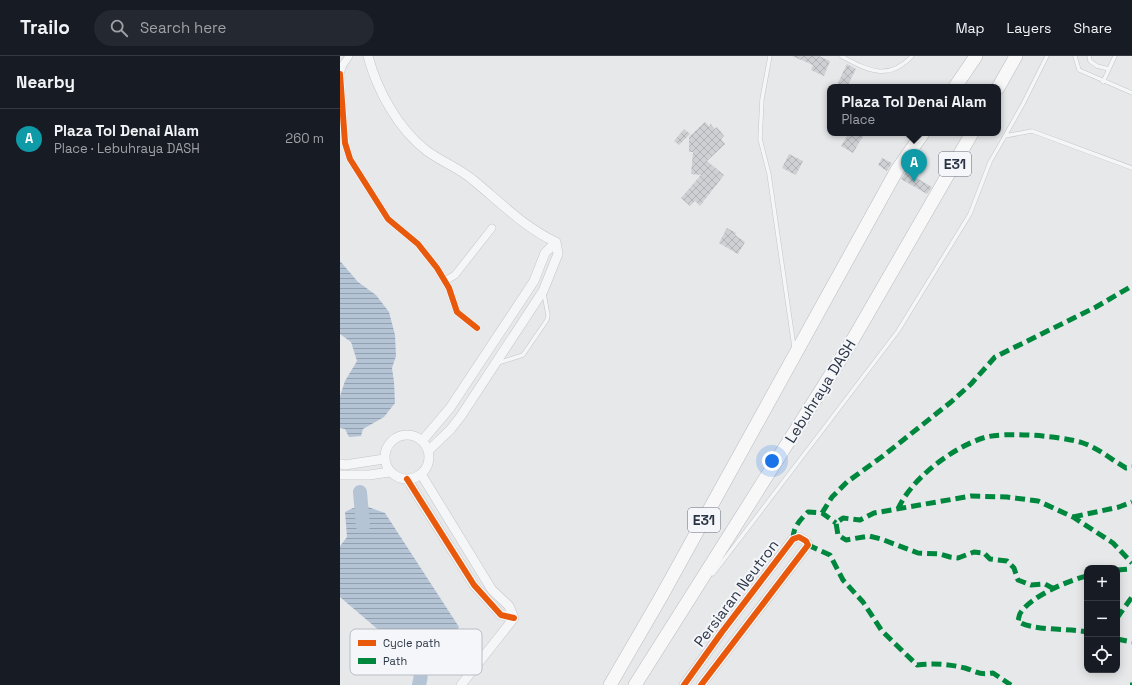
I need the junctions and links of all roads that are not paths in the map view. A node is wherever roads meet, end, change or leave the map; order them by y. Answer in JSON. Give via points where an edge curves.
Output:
{"nodes":[{"id":1,"x":349,"y":56,"type":"edge"},
{"id":2,"x":368,"y":56,"type":"edge"},
{"id":3,"x":770,"y":56,"type":"edge"},
{"id":4,"x":841,"y":56,"type":"edge"},
{"id":5,"x":912,"y":56,"type":"edge"},
{"id":6,"x":976,"y":56,"type":"edge"},
{"id":7,"x":1016,"y":56,"type":"edge"},
{"id":8,"x":1047,"y":56,"type":"edge"},
{"id":9,"x":1075,"y":56,"type":"edge"},
{"id":10,"x":1089,"y":56,"type":"edge"},
{"id":11,"x":1115,"y":56,"type":"edge"},
{"id":12,"x":1109,"y":69,"type":"junction"},
{"id":13,"x":340,"y":74,"type":"edge"},
{"id":14,"x":1103,"y":82,"type":"junction"},
{"id":15,"x":956,"y":84,"type":"edge"},
{"id":16,"x":1000,"y":84,"type":"edge"},
{"id":17,"x":1132,"y":93,"type":"edge"},
{"id":18,"x":921,"y":136,"type":"edge"},
{"id":19,"x":970,"y":136,"type":"edge"},
{"id":20,"x":1005,"y":136,"type":"junction"},
{"id":21,"x":1132,"y":168,"type":"edge"},
{"id":22,"x":492,"y":228,"type":"dead end"},
{"id":23,"x":556,"y":242,"type":"junction"},
{"id":24,"x":445,"y":281,"type":"junction"},
{"id":25,"x":543,"y":291,"type":"junction"},
{"id":26,"x":477,"y":328,"type":"dead end"},
{"id":27,"x":795,"y":354,"type":"junction"},
{"id":28,"x":496,"y":363,"type":"junction"},
{"id":29,"x":422,"y":441,"type":"junction"},
{"id":30,"x":428,"y":451,"type":"junction"},
{"id":31,"x":384,"y":459,"type":"junction"},
{"id":32,"x":340,"y":464,"type":"edge"},
{"id":33,"x":390,"y":472,"type":"junction"},
{"id":34,"x":421,"y":474,"type":"junction"},
{"id":35,"x":340,"y":475,"type":"edge"},
{"id":36,"x":407,"y":479,"type":"junction"},
{"id":37,"x":514,"y":618,"type":"junction"},
{"id":38,"x":665,"y":636,"type":"junction"},
{"id":39,"x":482,"y":658,"type":"edge"},
{"id":40,"x":469,"y":675,"type":"edge"},
{"id":41,"x":461,"y":685,"type":"edge"},
{"id":42,"x":610,"y":685,"type":"edge"},
{"id":43,"x":636,"y":685,"type":"edge"},
{"id":44,"x":684,"y":685,"type":"edge"},
{"id":45,"x":701,"y":685,"type":"edge"}],
"edges":[{"from":1,"to":13,"type":"street"},
{"from":2,"to":23,"type":"street","via":[[387,100],[403,128],[415,141],[428,152],[466,174],[541,235]]},
{"from":3,"to":27,"type":"lane","via":[[762,99],[760,139],[768,174]]},
{"from":4,"to":5,"type":"lane","via":[[870,71],[881,72],[906,62]]},
{"from":6,"to":15,"type":"highway"},
{"from":7,"to":16,"type":"highway"},
{"from":8,"to":20,"type":"lane"},
{"from":9,"to":14,"type":"lane","via":[[1079,70]]},
{"from":10,"to":12,"type":"lane","via":[[1090,61],[1097,66]]},
{"from":11,"to":12,"type":"lane"},
{"from":12,"to":14,"type":"lane"},
{"from":13,"to":24,"type":"street","via":[[350,159],[388,219],[427,254]]},
{"from":14,"to":17,"type":"lane"},
{"from":18,"to":27,"type":"highway","number":"E31","via":[[897,170]]},
{"from":19,"to":38,"type":"highway","name":"Lebuhraya DASH","number":"E31","via":[[852,341]]},
{"from":20,"to":21,"type":"lane","via":[[1032,131]]},
{"from":20,"to":38,"type":"lane","via":[[990,162],[970,214],[898,332]]},
{"from":22,"to":24,"type":"street","via":[[455,275]]},
{"from":23,"to":25,"type":"street","via":[[558,254]]},
{"from":23,"to":29,"type":"street","via":[[545,253],[534,281],[450,408]]},
{"from":24,"to":26,"type":"street","via":[[457,312]]},
{"from":25,"to":28,"type":"street"},
{"from":25,"to":28,"type":"lane","via":[[548,315],[543,326],[524,355]]},
{"from":27,"to":42,"type":"highway","number":"E31"},
{"from":28,"to":30,"type":"street","via":[[461,416]]},
{"from":29,"to":30,"type":"street"},
{"from":29,"to":31,"type":"street","via":[[416,436],[401,436],[388,444]]},
{"from":30,"to":34,"type":"street","via":[[429,461]]},
{"from":31,"to":32,"type":"street"},
{"from":31,"to":33,"type":"street"},
{"from":33,"to":35,"type":"street"},
{"from":33,"to":36,"type":"street"},
{"from":34,"to":36,"type":"street"},
{"from":34,"to":37,"type":"street","via":[[492,590],[509,606]]},
{"from":36,"to":37,"type":"street","via":[[474,586],[501,615]]},
{"from":37,"to":39,"type":"street"},
{"from":38,"to":43,"type":"highway","name":"Lebuhraya DASH","number":"E31"},
{"from":40,"to":41,"type":"street"},
{"from":44,"to":45,"type":"street","name":"Persiaran Neutron","via":[[793,539],[806,541],[808,545]]}]}
